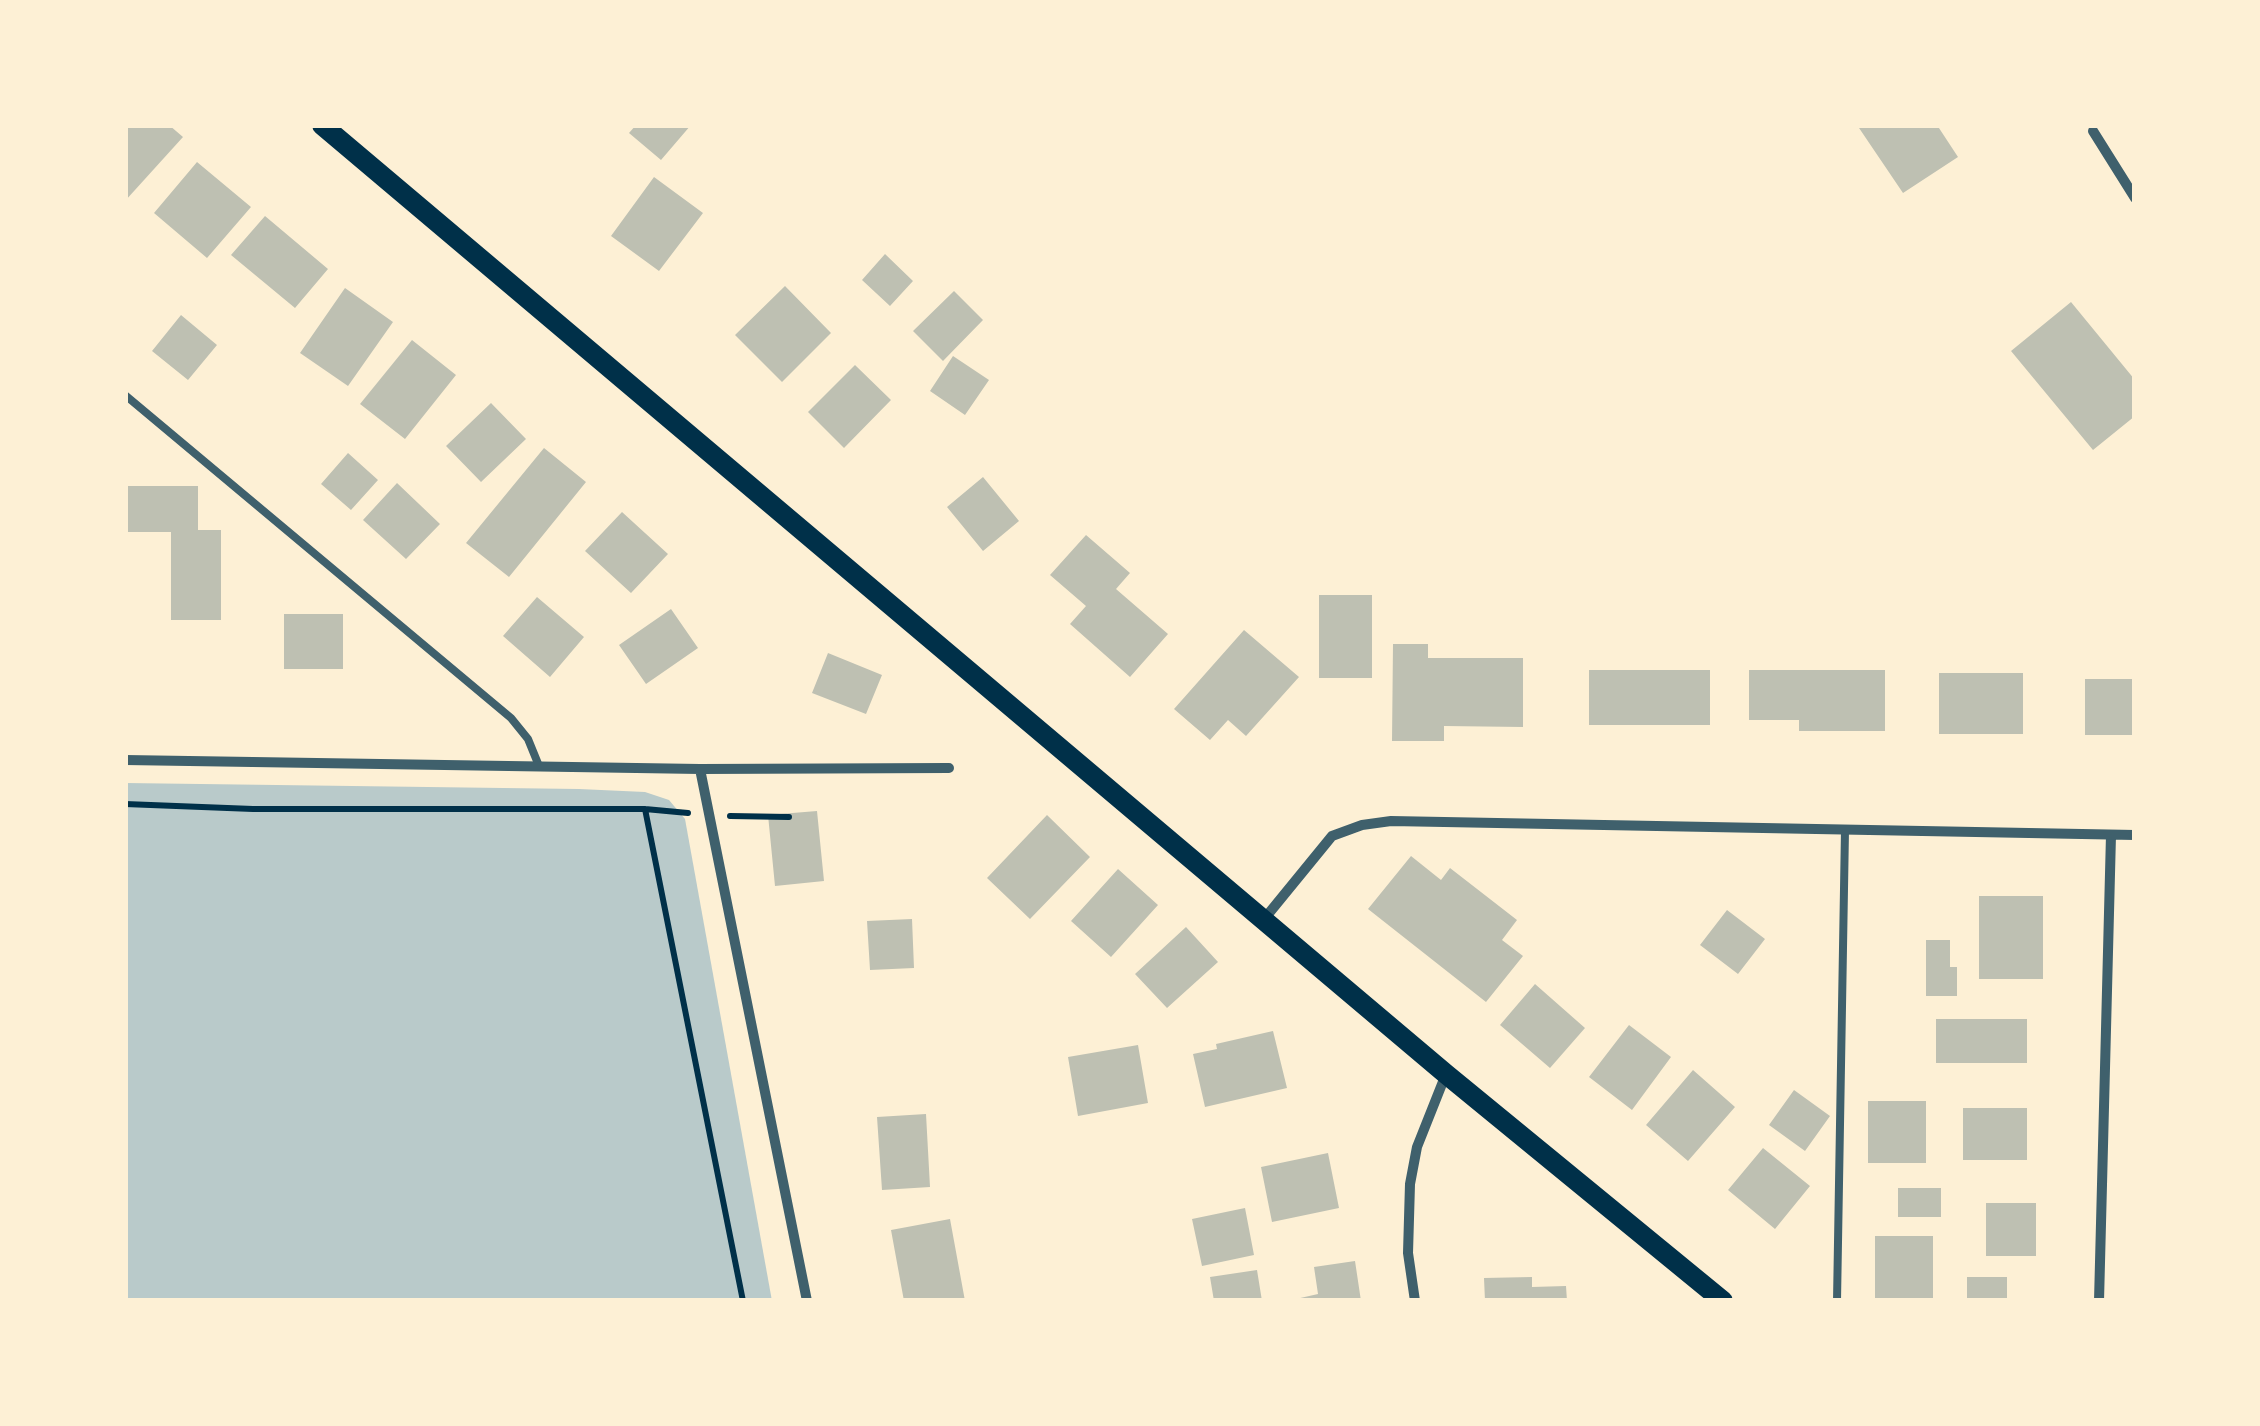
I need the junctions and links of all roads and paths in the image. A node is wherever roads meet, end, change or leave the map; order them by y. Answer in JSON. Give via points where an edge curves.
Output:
{"nodes":[{"id":1,"x":322,"y":125,"type":"edge"},
{"id":2,"x":2093,"y":130,"type":"dead end"},
{"id":3,"x":2135,"y":198,"type":"edge"},
{"id":4,"x":125,"y":395,"type":"edge"},
{"id":5,"x":125,"y":760,"type":"edge"},
{"id":6,"x":539,"y":766,"type":"junction"},
{"id":7,"x":949,"y":768,"type":"dead end"},
{"id":8,"x":700,"y":769,"type":"junction"},
{"id":9,"x":125,"y":804,"type":"edge"},
{"id":10,"x":645,"y":809,"type":"junction"},
{"id":11,"x":709,"y":815,"type":"junction"},
{"id":12,"x":789,"y":816,"type":"dead end"},
{"id":13,"x":1844,"y":830,"type":"junction"},
{"id":14,"x":2111,"y":835,"type":"junction"},
{"id":15,"x":2135,"y":835,"type":"edge"},
{"id":16,"x":1264,"y":918,"type":"junction"},
{"id":17,"x":1446,"y":1074,"type":"junction"},
{"id":18,"x":743,"y":1301,"type":"edge"},
{"id":19,"x":807,"y":1301,"type":"edge"},
{"id":20,"x":1415,"y":1301,"type":"edge"},
{"id":21,"x":1723,"y":1301,"type":"edge"},
{"id":22,"x":1836,"y":1301,"type":"edge"},
{"id":23,"x":2099,"y":1301,"type":"edge"}],
"edges":[{"from":1,"to":16,"type":"main road"},
{"from":2,"to":3,"type":"street"},
{"from":4,"to":6,"type":"lane","via":[[512,718]]},
{"from":5,"to":6,"type":"street"},
{"from":6,"to":8,"type":"street"},
{"from":7,"to":8,"type":"street"},
{"from":8,"to":11,"type":"street"},
{"from":9,"to":10,"type":"path"},
{"from":10,"to":11,"type":"path"},
{"from":10,"to":18,"type":"path"},
{"from":11,"to":12,"type":"path"},
{"from":11,"to":19,"type":"street"},
{"from":13,"to":14,"type":"street"},
{"from":13,"to":16,"type":"street","via":[[1362,824],[1332,836]]},
{"from":13,"to":22,"type":"lane"},
{"from":14,"to":15,"type":"street"},
{"from":14,"to":23,"type":"street"},
{"from":16,"to":17,"type":"main road"},
{"from":17,"to":20,"type":"street","via":[[1410,1184]]},
{"from":17,"to":21,"type":"main road"}]}
